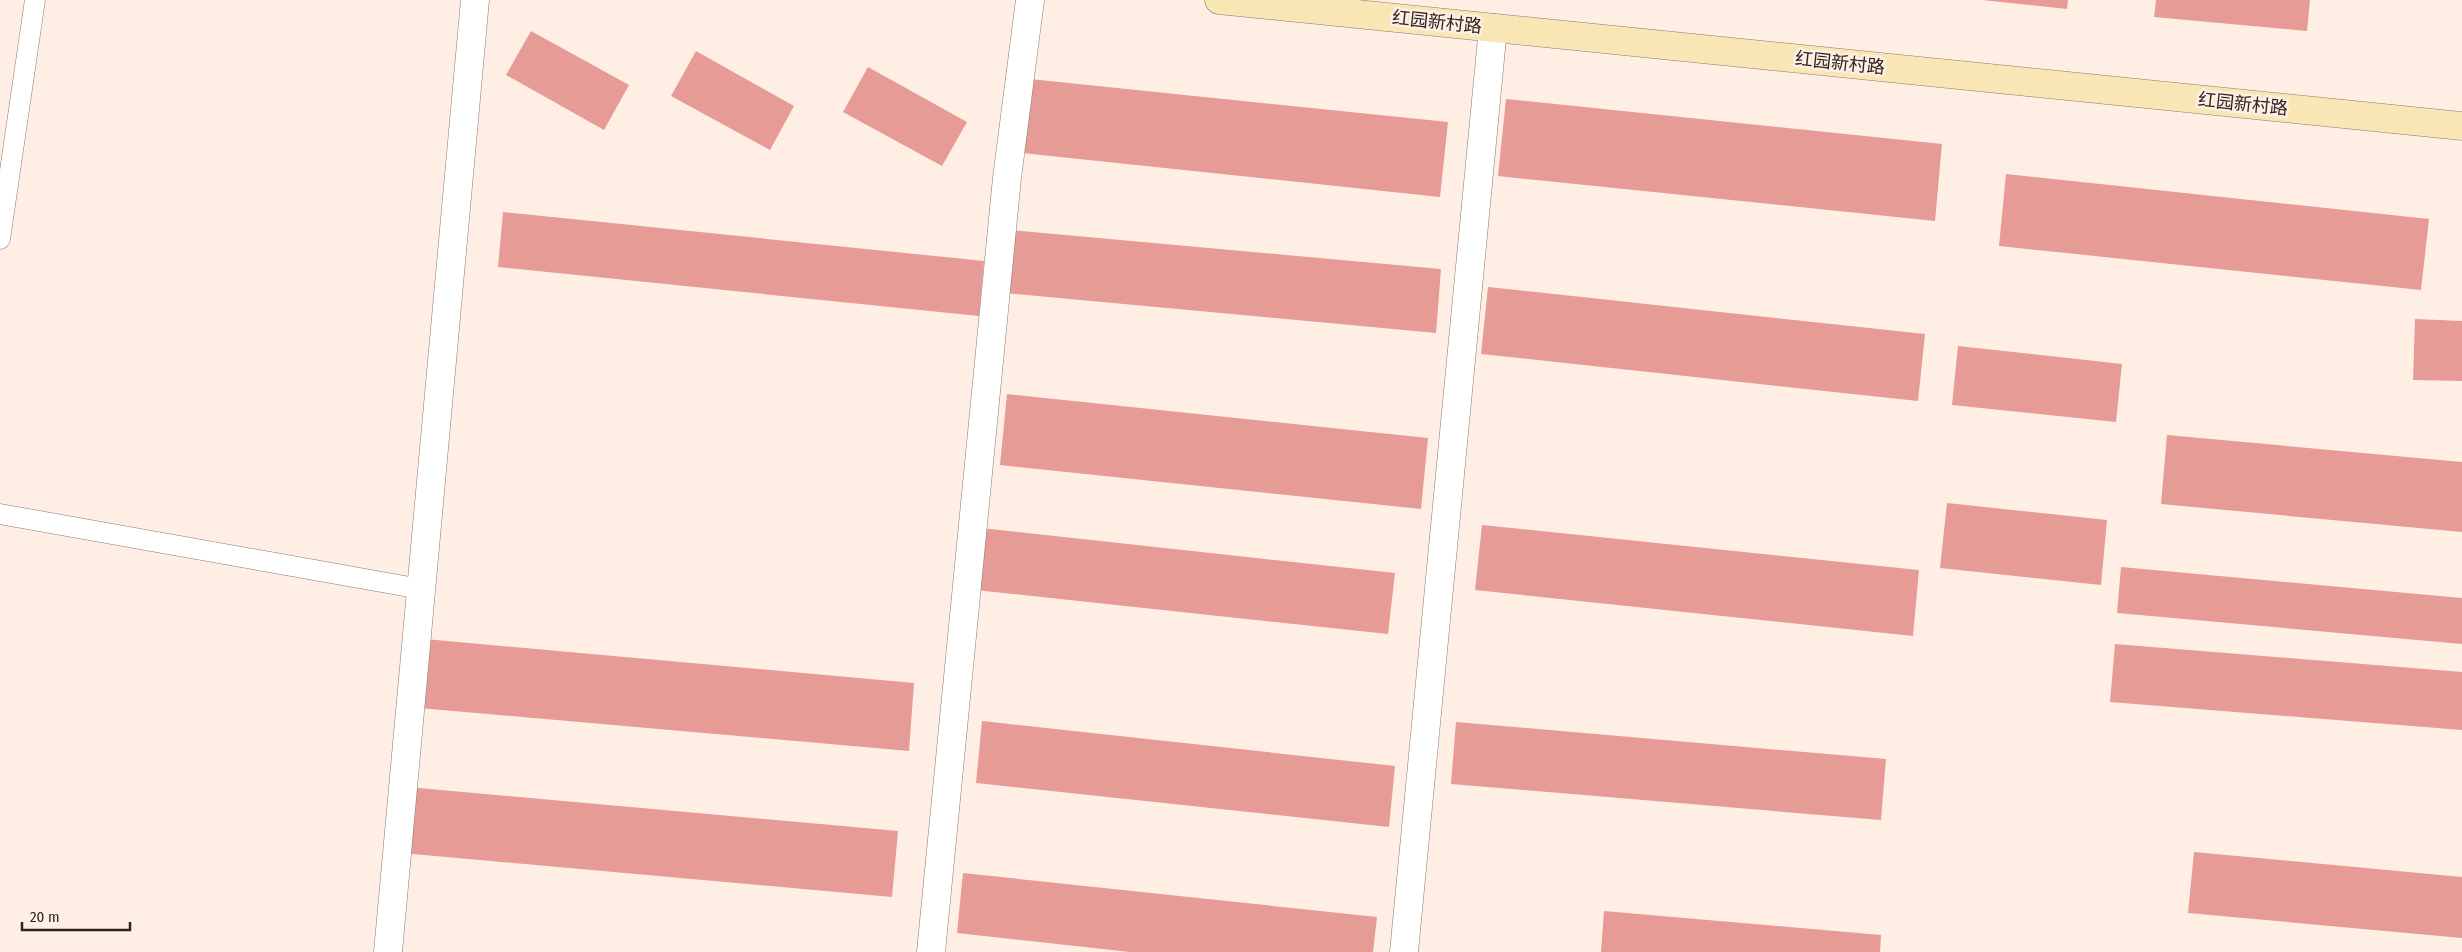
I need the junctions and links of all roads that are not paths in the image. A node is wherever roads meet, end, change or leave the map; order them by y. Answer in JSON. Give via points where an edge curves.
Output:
{"nodes":[{"id":1,"x":35,"y":0,"type":"edge"},
{"id":2,"x":474,"y":0,"type":"edge"},
{"id":3,"x":1030,"y":0,"type":"edge"},
{"id":4,"x":1219,"y":0,"type":"edge"},
{"id":5,"x":1493,"y":28,"type":"junction"},
{"id":6,"x":2462,"y":126,"type":"edge"},
{"id":7,"x":0,"y":239,"type":"edge"},
{"id":8,"x":0,"y":514,"type":"edge"},
{"id":9,"x":421,"y":590,"type":"junction"},
{"id":10,"x":388,"y":952,"type":"edge"},
{"id":11,"x":931,"y":952,"type":"edge"},
{"id":12,"x":1404,"y":952,"type":"edge"}],
"edges":[{"from":1,"to":7,"type":"lane"},
{"from":2,"to":9,"type":"street"},
{"from":3,"to":11,"type":"street","via":[[1006,188]]},
{"from":4,"to":5,"type":"main road","name":"红园新村路"},
{"from":5,"to":6,"type":"main road","name":"红园新村路"},
{"from":5,"to":12,"type":"street"},
{"from":8,"to":9,"type":"lane"},
{"from":9,"to":10,"type":"street"}]}
